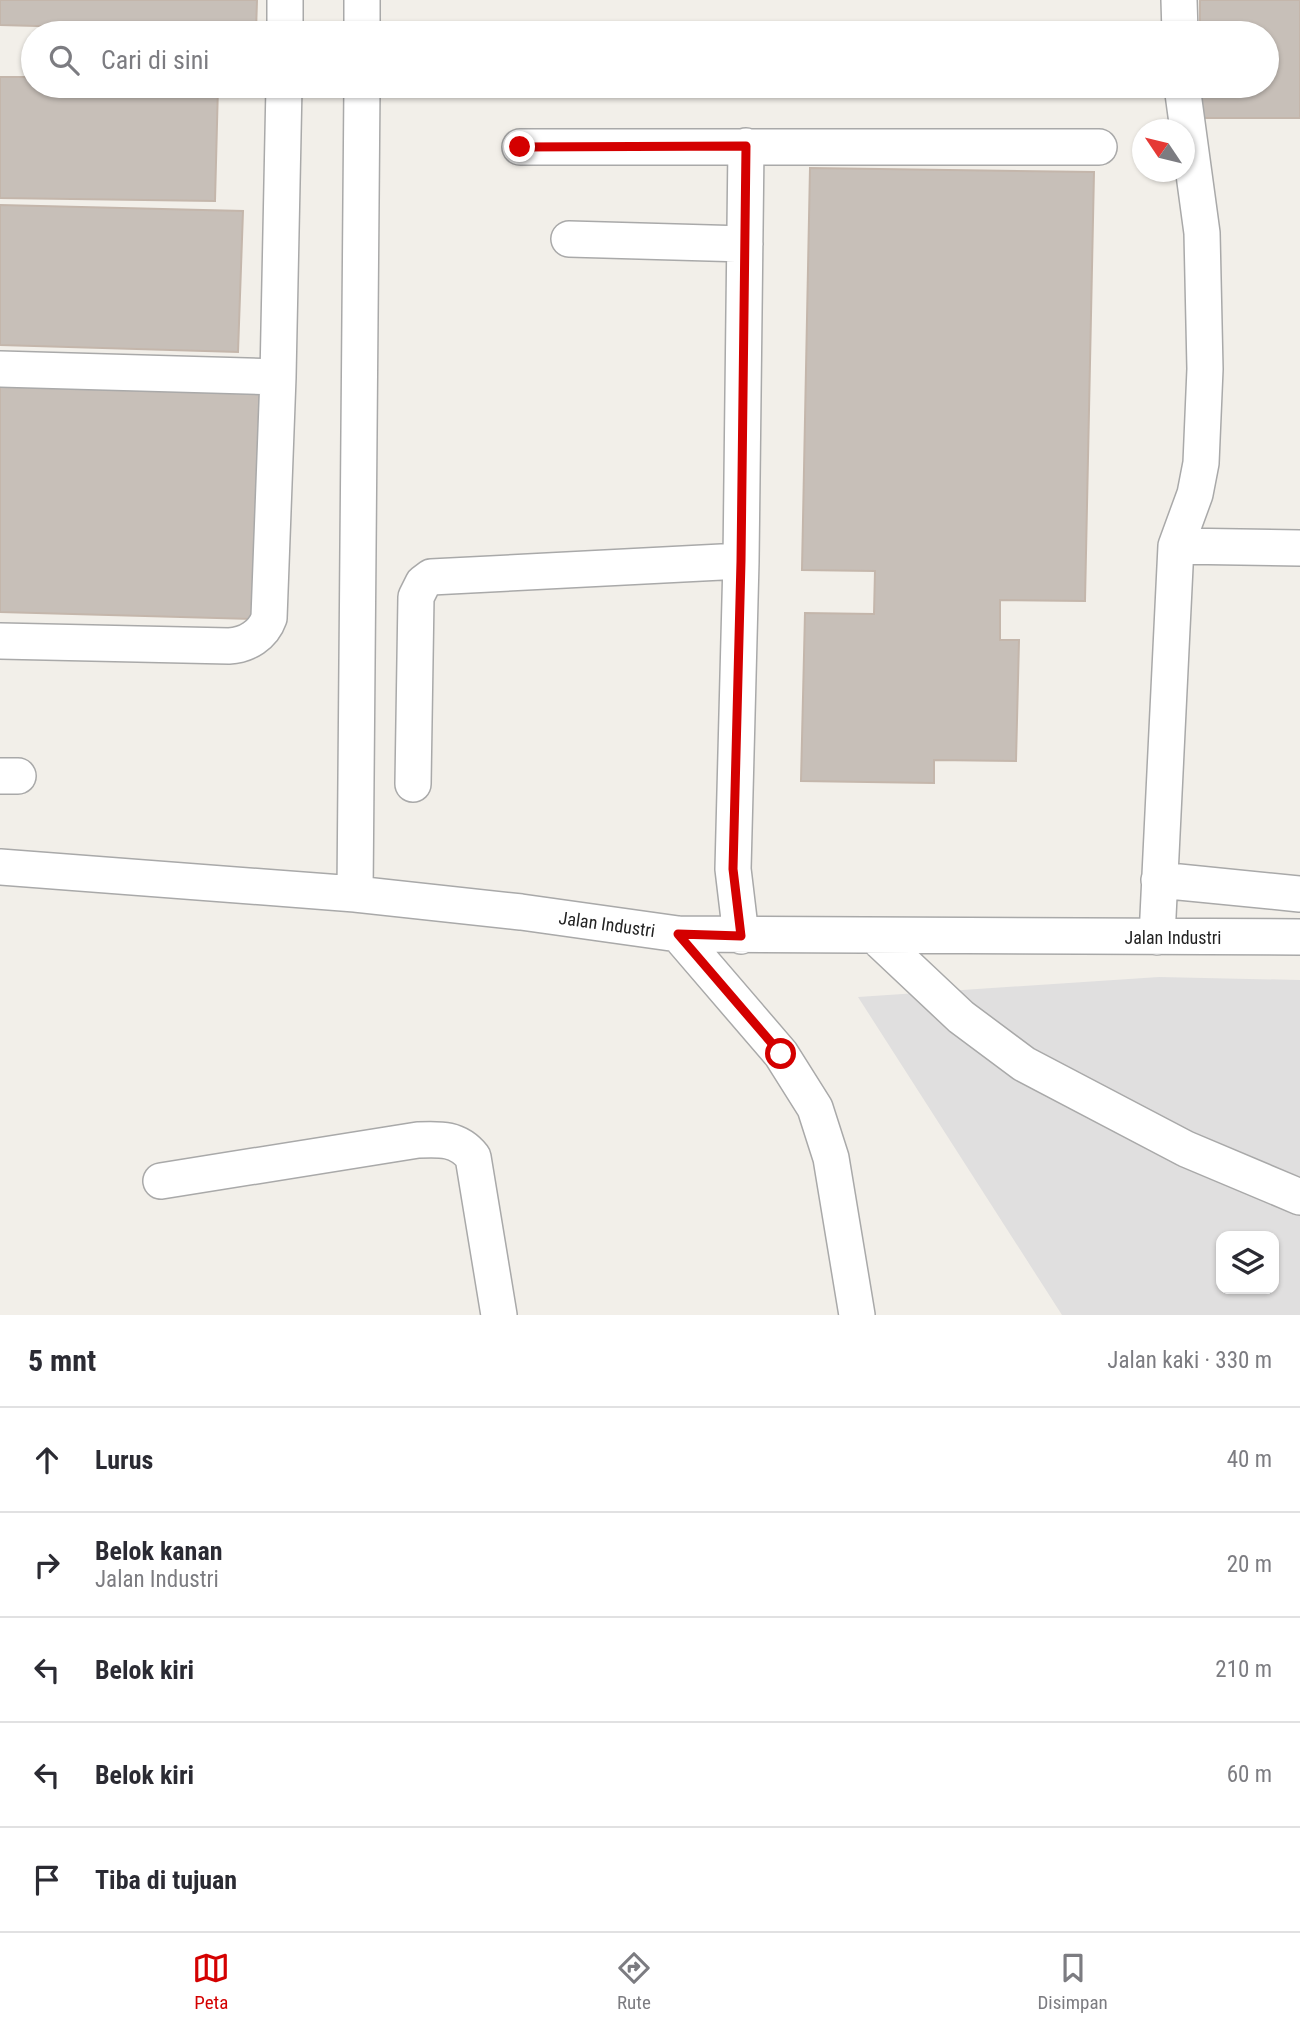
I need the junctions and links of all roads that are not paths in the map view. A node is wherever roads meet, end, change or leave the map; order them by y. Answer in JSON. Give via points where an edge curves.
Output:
{"nodes":[{"id":1,"x":285,"y":0,"type":"edge"},
{"id":2,"x":362,"y":0,"type":"edge"},
{"id":3,"x":1179,"y":0,"type":"edge"},
{"id":4,"x":285,"y":21,"type":"edge"},
{"id":5,"x":362,"y":21,"type":"edge"},
{"id":6,"x":1180,"y":21,"type":"edge"},
{"id":7,"x":284,"y":98,"type":"edge"},
{"id":8,"x":362,"y":98,"type":"edge"},
{"id":9,"x":1184,"y":98,"type":"edge"},
{"id":10,"x":746,"y":146,"type":"junction"},
{"id":11,"x":520,"y":147,"type":"dead end"},
{"id":12,"x":1099,"y":147,"type":"dead end"},
{"id":13,"x":569,"y":239,"type":"dead end"},
{"id":14,"x":745,"y":244,"type":"junction"},
{"id":15,"x":0,"y":369,"type":"edge"},
{"id":16,"x":278,"y":377,"type":"junction"},
{"id":17,"x":1176,"y":545,"type":"junction"},
{"id":18,"x":1300,"y":548,"type":"edge"},
{"id":19,"x":741,"y":561,"type":"junction"},
{"id":20,"x":0,"y":640,"type":"edge"},
{"id":21,"x":413,"y":784,"type":"dead end"},
{"id":22,"x":0,"y":867,"type":"edge"},
{"id":23,"x":1159,"y":880,"type":"junction"},
{"id":24,"x":355,"y":894,"type":"junction"},
{"id":25,"x":1300,"y":894,"type":"edge"},
{"id":26,"x":678,"y":934,"type":"junction"},
{"id":27,"x":741,"y":936,"type":"junction"},
{"id":28,"x":876,"y":937,"type":"junction"},
{"id":29,"x":1157,"y":937,"type":"junction"},
{"id":30,"x":1300,"y":937,"type":"edge"},
{"id":31,"x":162,"y":1181,"type":"dead end"},
{"id":32,"x":1300,"y":1197,"type":"edge"},
{"id":33,"x":499,"y":1315,"type":"edge"},
{"id":34,"x":857,"y":1315,"type":"edge"}],
"edges":[{"from":1,"to":4,"type":"street"},
{"from":2,"to":5,"type":"street"},
{"from":3,"to":6,"type":"street"},
{"from":7,"to":16,"type":"street"},
{"from":8,"to":24,"type":"street"},
{"from":9,"to":17,"type":"street","via":[[1202,233],[1205,369],[1195,494]]},
{"from":10,"to":11,"type":"street"},
{"from":10,"to":12,"type":"street"},
{"from":10,"to":14,"type":"street"},
{"from":13,"to":14,"type":"street"},
{"from":14,"to":19,"type":"street"},
{"from":15,"to":16,"type":"street"},
{"from":16,"to":20,"type":"street","via":[[269,618],[261,632],[246,643],[229,646]]},
{"from":17,"to":18,"type":"street"},
{"from":17,"to":23,"type":"street"},
{"from":19,"to":21,"type":"street","via":[[427,579],[416,597]]},
{"from":19,"to":27,"type":"street","via":[[733,869]]},
{"from":22,"to":24,"type":"street","name":"Jalan Industri"},
{"from":23,"to":25,"type":"street"},
{"from":23,"to":29,"type":"street"},
{"from":24,"to":26,"type":"street","name":"Jalan Industri"},
{"from":26,"to":27,"type":"street","name":"Jalan Industri"},
{"from":26,"to":34,"type":"street","via":[[781,1054],[815,1108],[831,1158]]},
{"from":27,"to":28,"type":"street","name":"Jalan Industri"},
{"from":28,"to":29,"type":"street","name":"Jalan Industri"},
{"from":28,"to":32,"type":"street","via":[[961,1017],[1024,1064],[1186,1149]]},
{"from":29,"to":30,"type":"street","name":"Jalan Industri"},
{"from":31,"to":33,"type":"street","via":[[418,1140],[453,1141],[473,1157]]}]}
